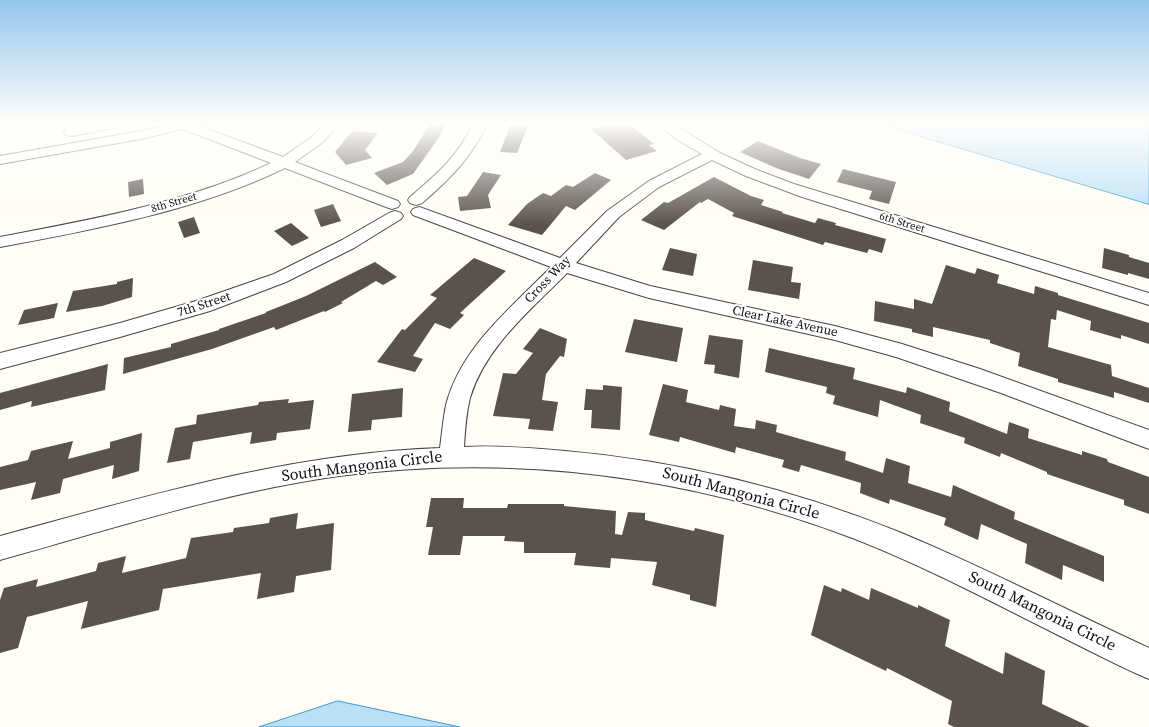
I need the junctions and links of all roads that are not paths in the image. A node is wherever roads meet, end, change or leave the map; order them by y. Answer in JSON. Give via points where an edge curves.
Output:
{"nodes":[{"id":1,"x":12,"y":158,"type":"edge"},
{"id":2,"x":271,"y":158,"type":"edge"},
{"id":3,"x":288,"y":158,"type":"edge"},
{"id":4,"x":461,"y":158,"type":"edge"},
{"id":5,"x":704,"y":158,"type":"edge"},
{"id":6,"x":720,"y":158,"type":"edge"},
{"id":7,"x":0,"y":160,"type":"edge"},
{"id":8,"x":282,"y":162,"type":"junction"},
{"id":9,"x":418,"y":206,"type":"junction"},
{"id":10,"x":393,"y":210,"type":"junction"},
{"id":11,"x":0,"y":242,"type":"edge"},
{"id":12,"x":563,"y":265,"type":"junction"},
{"id":13,"x":1149,"y":298,"type":"edge"},
{"id":14,"x":0,"y":361,"type":"edge"},
{"id":15,"x":1149,"y":440,"type":"edge"},
{"id":16,"x":451,"y":456,"type":"junction"},
{"id":17,"x":0,"y":548,"type":"edge"},
{"id":18,"x":1149,"y":664,"type":"edge"}],
"edges":[{"from":1,"to":7,"type":"street"},
{"from":2,"to":8,"type":"street"},
{"from":3,"to":8,"type":"street","name":"8th Street"},
{"from":4,"to":9,"type":"street"},
{"from":5,"to":12,"type":"street","name":"Cross Way","via":[[654,184],[629,201]]},
{"from":6,"to":13,"type":"street","name":"6th Street","via":[[765,179],[808,194]]},
{"from":8,"to":10,"type":"street"},
{"from":8,"to":11,"type":"street","name":"8th Street","via":[[232,185],[146,212]]},
{"from":9,"to":10,"type":"street","via":[[410,216]]},
{"from":9,"to":12,"type":"street","name":"Clear Lake Avenue"},
{"from":10,"to":14,"type":"street","name":"7th Street","via":[[348,244],[280,278],[188,311]]},
{"from":12,"to":15,"type":"street","name":"Clear Lake Avenue","via":[[680,299],[866,341],[983,378]]},
{"from":12,"to":16,"type":"street","name":"Cross Way","via":[[489,342],[475,362],[464,383],[457,407]]},
{"from":16,"to":17,"type":"street","name":"South Mangonia Circle","via":[[388,460],[272,477]]},
{"from":16,"to":18,"type":"street","name":"South Mangonia Circle","via":[[530,457],[593,462],[721,485],[787,504],[856,528],[929,558]]}]}
